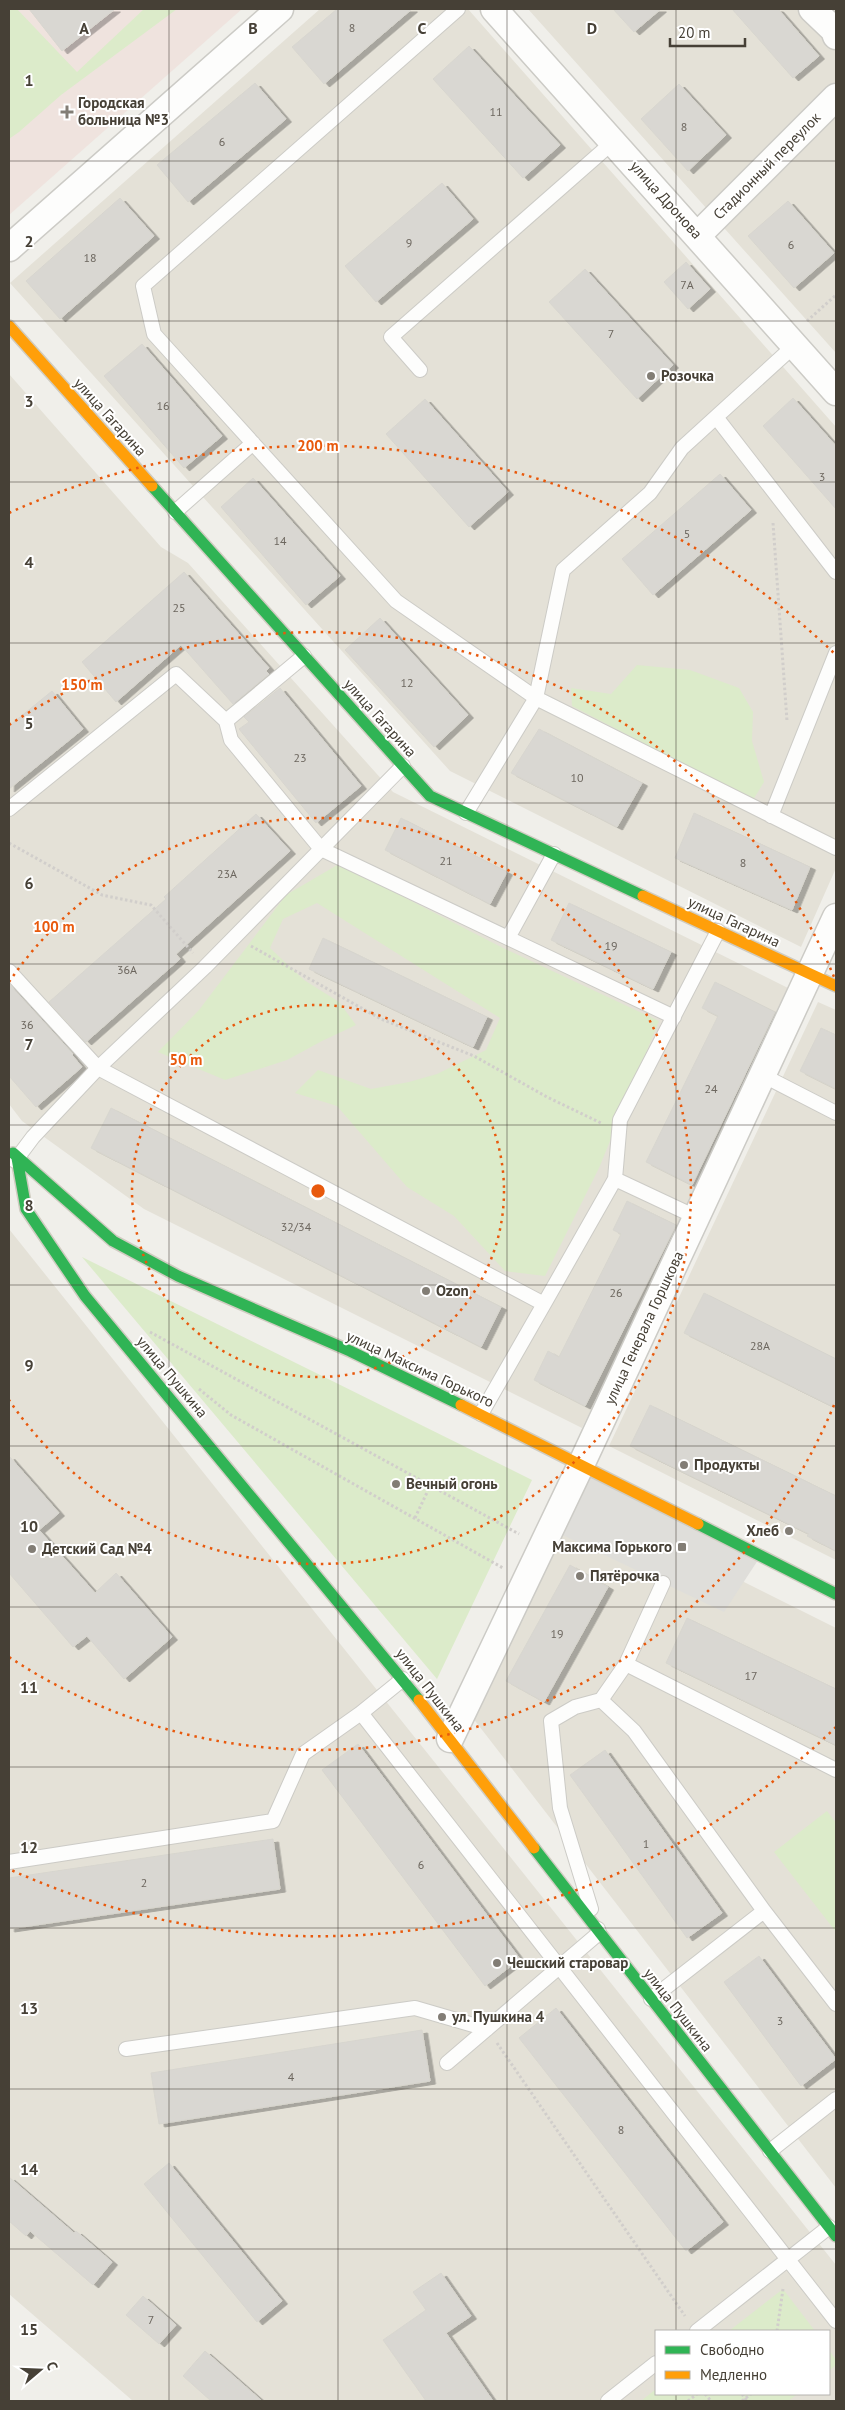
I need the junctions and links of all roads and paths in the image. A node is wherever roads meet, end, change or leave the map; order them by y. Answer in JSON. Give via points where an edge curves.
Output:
{"nodes":[{"id":1,"x":280,"y":9,"type":"edge"},
{"id":2,"x":458,"y":9,"type":"edge"},
{"id":3,"x":494,"y":9,"type":"edge"},
{"id":4,"x":812,"y":9,"type":"edge"},
{"id":5,"x":836,"y":36,"type":"edge"},
{"id":6,"x":836,"y":97,"type":"edge"},
{"id":7,"x":613,"y":142,"type":"junction"},
{"id":8,"x":698,"y":235,"type":"junction"},
{"id":9,"x":9,"y":248,"type":"edge"},
{"id":10,"x":836,"y":295,"type":"edge"},
{"id":11,"x":9,"y":326,"type":"edge"},
{"id":12,"x":792,"y":342,"type":"junction"},
{"id":13,"x":420,"y":370,"type":"dead end"},
{"id":14,"x":836,"y":392,"type":"edge"},
{"id":15,"x":716,"y":416,"type":"junction"},
{"id":16,"x":253,"y":443,"type":"junction"},
{"id":17,"x":770,"y":485,"type":"junction"},
{"id":18,"x":175,"y":512,"type":"junction"},
{"id":19,"x":836,"y":572,"type":"edge"},
{"id":20,"x":836,"y":653,"type":"edge"},
{"id":21,"x":304,"y":656,"type":"junction"},
{"id":22,"x":536,"y":698,"type":"junction"},
{"id":23,"x":226,"y":721,"type":"junction"},
{"id":24,"x":788,"y":728,"type":"dead end"},
{"id":25,"x":403,"y":766,"type":"junction"},
{"id":26,"x":9,"y":809,"type":"edge"},
{"id":27,"x":466,"y":813,"type":"junction"},
{"id":28,"x":771,"y":816,"type":"junction"},
{"id":29,"x":9,"y":843,"type":"edge"},
{"id":30,"x":836,"y":848,"type":"edge"},
{"id":31,"x":322,"y":849,"type":"junction"},
{"id":32,"x":554,"y":854,"type":"junction"},
{"id":33,"x":836,"y":917,"type":"edge"},
{"id":34,"x":718,"y":931,"type":"junction"},
{"id":35,"x":235,"y":936,"type":"junction"},
{"id":36,"x":508,"y":938,"type":"junction"},
{"id":37,"x":205,"y":967,"type":"junction"},
{"id":38,"x":9,"y":971,"type":"edge"},
{"id":39,"x":810,"y":974,"type":"junction"},
{"id":40,"x":836,"y":986,"type":"edge"},
{"id":41,"x":674,"y":1017,"type":"junction"},
{"id":42,"x":98,"y":1068,"type":"junction"},
{"id":43,"x":762,"y":1075,"type":"junction"},
{"id":44,"x":836,"y":1113,"type":"edge"},
{"id":45,"x":619,"y":1132,"type":"junction"},
{"id":46,"x":12,"y":1158,"type":"edge"},
{"id":47,"x":615,"y":1179,"type":"junction"},
{"id":48,"x":696,"y":1217,"type":"junction"},
{"id":49,"x":544,"y":1304,"type":"junction"},
{"id":50,"x":145,"y":1329,"type":"dead end"},
{"id":51,"x":192,"y":1384,"type":"dead end"},
{"id":52,"x":482,"y":1414,"type":"junction"},
{"id":53,"x":581,"y":1465,"type":"junction"},
{"id":54,"x":431,"y":1484,"type":"junction"},
{"id":55,"x":415,"y":1518,"type":"junction"},
{"id":56,"x":542,"y":1547,"type":"junction"},
{"id":57,"x":526,"y":1580,"type":"junction"},
{"id":58,"x":663,"y":1583,"type":"dead end"},
{"id":59,"x":836,"y":1594,"type":"edge"},
{"id":60,"x":626,"y":1664,"type":"junction"},
{"id":61,"x":403,"y":1679,"type":"junction"},
{"id":62,"x":601,"y":1700,"type":"junction"},
{"id":63,"x":361,"y":1713,"type":"junction"},
{"id":64,"x":450,"y":1739,"type":"junction"},
{"id":65,"x":836,"y":1770,"type":"edge"},
{"id":66,"x":9,"y":1862,"type":"edge"},
{"id":67,"x":764,"y":1911,"type":"junction"},
{"id":68,"x":599,"y":1934,"type":"junction"},
{"id":69,"x":561,"y":1967,"type":"junction"},
{"id":70,"x":651,"y":1999,"type":"junction"},
{"id":71,"x":836,"y":2004,"type":"edge"},
{"id":72,"x":488,"y":2029,"type":"junction"},
{"id":73,"x":126,"y":2049,"type":"dead end"},
{"id":74,"x":448,"y":2063,"type":"dead end"},
{"id":75,"x":836,"y":2098,"type":"edge"},
{"id":76,"x":770,"y":2151,"type":"junction"},
{"id":77,"x":833,"y":2231,"type":"edge"},
{"id":78,"x":789,"y":2258,"type":"junction"},
{"id":79,"x":836,"y":2321,"type":"edge"},
{"id":80,"x":693,"y":2327,"type":"edge"},
{"id":81,"x":777,"y":2330,"type":"edge"},
{"id":82,"x":655,"y":2364,"type":"edge"},
{"id":83,"x":608,"y":2401,"type":"edge"}],
"edges":[{"from":1,"to":9,"type":"street"},
{"from":2,"to":16,"type":"lane","via":[[144,286],[154,334]]},
{"from":3,"to":7,"type":"street","name":"улица Дронова"},
{"from":4,"to":5,"type":"street"},
{"from":6,"to":8,"type":"street","name":"Стадионный переулок"},
{"from":7,"to":8,"type":"street","name":"улица Дронова"},
{"from":7,"to":13,"type":"lane","via":[[391,337]]},
{"from":8,"to":12,"type":"street","name":"улица Дронова"},
{"from":10,"to":12,"type":"path"},
{"from":11,"to":18,"type":"street","name":"улица Гагарина"},
{"from":12,"to":14,"type":"street","name":"улица Дронова"},
{"from":12,"to":15,"type":"lane"},
{"from":15,"to":17,"type":"lane"},
{"from":15,"to":22,"type":"lane","via":[[682,448],[650,493],[562,570]]},
{"from":16,"to":18,"type":"lane"},
{"from":16,"to":22,"type":"lane","via":[[396,601]]},
{"from":17,"to":19,"type":"lane"},
{"from":17,"to":24,"type":"path"},
{"from":18,"to":21,"type":"street","name":"улица Гагарина"},
{"from":20,"to":28,"type":"lane"},
{"from":21,"to":23,"type":"lane"},
{"from":21,"to":25,"type":"street","name":"улица Гагарина"},
{"from":22,"to":27,"type":"lane"},
{"from":22,"to":28,"type":"lane"},
{"from":23,"to":26,"type":"lane","via":[[176,674]]},
{"from":23,"to":31,"type":"lane","via":[[231,740]]},
{"from":25,"to":27,"type":"street","name":"улица Гагарина","via":[[430,796]]},
{"from":25,"to":31,"type":"lane"},
{"from":27,"to":32,"type":"street","name":"улица Гагарина"},
{"from":28,"to":30,"type":"lane"},
{"from":29,"to":37,"type":"path","via":[[102,895],[151,905]]},
{"from":31,"to":35,"type":"lane"},
{"from":31,"to":36,"type":"lane"},
{"from":32,"to":34,"type":"street","name":"улица Гагарина"},
{"from":32,"to":36,"type":"lane"},
{"from":33,"to":39,"type":"street","name":"улица Генерала Горшкова"},
{"from":34,"to":39,"type":"street","name":"улица Гагарина"},
{"from":34,"to":41,"type":"lane"},
{"from":35,"to":37,"type":"lane"},
{"from":35,"to":45,"type":"path","via":[[381,1019],[474,1056],[547,1098]]},
{"from":36,"to":41,"type":"lane"},
{"from":37,"to":42,"type":"lane"},
{"from":38,"to":42,"type":"lane"},
{"from":39,"to":40,"type":"street","name":"улица Гагарина"},
{"from":39,"to":43,"type":"street","name":"улица Генерала Горшкова"},
{"from":41,"to":45,"type":"lane","via":[[620,1120]]},
{"from":42,"to":46,"type":"lane"},
{"from":42,"to":49,"type":"lane"},
{"from":43,"to":44,"type":"lane"},
{"from":43,"to":48,"type":"street","name":"улица Генерала Горшкова"},
{"from":45,"to":47,"type":"lane"},
{"from":46,"to":52,"type":"street","name":"улица Максима Горького","via":[[112,1241],[178,1276],[350,1351]]},
{"from":46,"to":61,"type":"street","name":"улица Пушкина","via":[[26,1209],[84,1296]]},
{"from":47,"to":48,"type":"lane"},
{"from":47,"to":49,"type":"lane"},
{"from":48,"to":53,"type":"street","name":"улица Генерала Горшкова"},
{"from":49,"to":52,"type":"lane"},
{"from":50,"to":54,"type":"path"},
{"from":51,"to":55,"type":"path","via":[[231,1415]]},
{"from":52,"to":53,"type":"street","name":"улица Максима Горького"},
{"from":53,"to":56,"type":"street","name":"улица Генерала Горшкова"},
{"from":53,"to":59,"type":"street","name":"улица Максима Горького"},
{"from":54,"to":55,"type":"path"},
{"from":54,"to":56,"type":"path"},
{"from":55,"to":57,"type":"path"},
{"from":56,"to":57,"type":"street","name":"улица Генерала Горшкова"},
{"from":57,"to":64,"type":"street","name":"улица Генерала Горшкова"},
{"from":58,"to":60,"type":"lane"},
{"from":60,"to":62,"type":"lane"},
{"from":60,"to":65,"type":"lane"},
{"from":61,"to":63,"type":"lane"},
{"from":61,"to":64,"type":"street","name":"улица Пушкина"},
{"from":62,"to":67,"type":"lane","via":[[634,1731]]},
{"from":62,"to":68,"type":"lane","via":[[575,1707],[551,1721],[560,1808]]},
{"from":63,"to":66,"type":"lane","via":[[303,1754],[273,1820]]},
{"from":63,"to":69,"type":"lane"},
{"from":64,"to":68,"type":"street","name":"улица Пушкина"},
{"from":67,"to":70,"type":"lane"},
{"from":67,"to":71,"type":"lane"},
{"from":68,"to":69,"type":"lane"},
{"from":68,"to":70,"type":"street","name":"улица Пушкина"},
{"from":69,"to":72,"type":"lane"},
{"from":69,"to":78,"type":"lane"},
{"from":70,"to":76,"type":"street","name":"улица Пушкина"},
{"from":72,"to":73,"type":"lane","via":[[415,2008]]},
{"from":72,"to":74,"type":"lane"},
{"from":72,"to":80,"type":"path"},
{"from":75,"to":76,"type":"lane"},
{"from":76,"to":77,"type":"street","name":"улица Пушкина"},
{"from":77,"to":78,"type":"lane"},
{"from":78,"to":79,"type":"lane"},
{"from":78,"to":80,"type":"lane"},
{"from":78,"to":81,"type":"path"},
{"from":82,"to":83,"type":"lane"}]}
